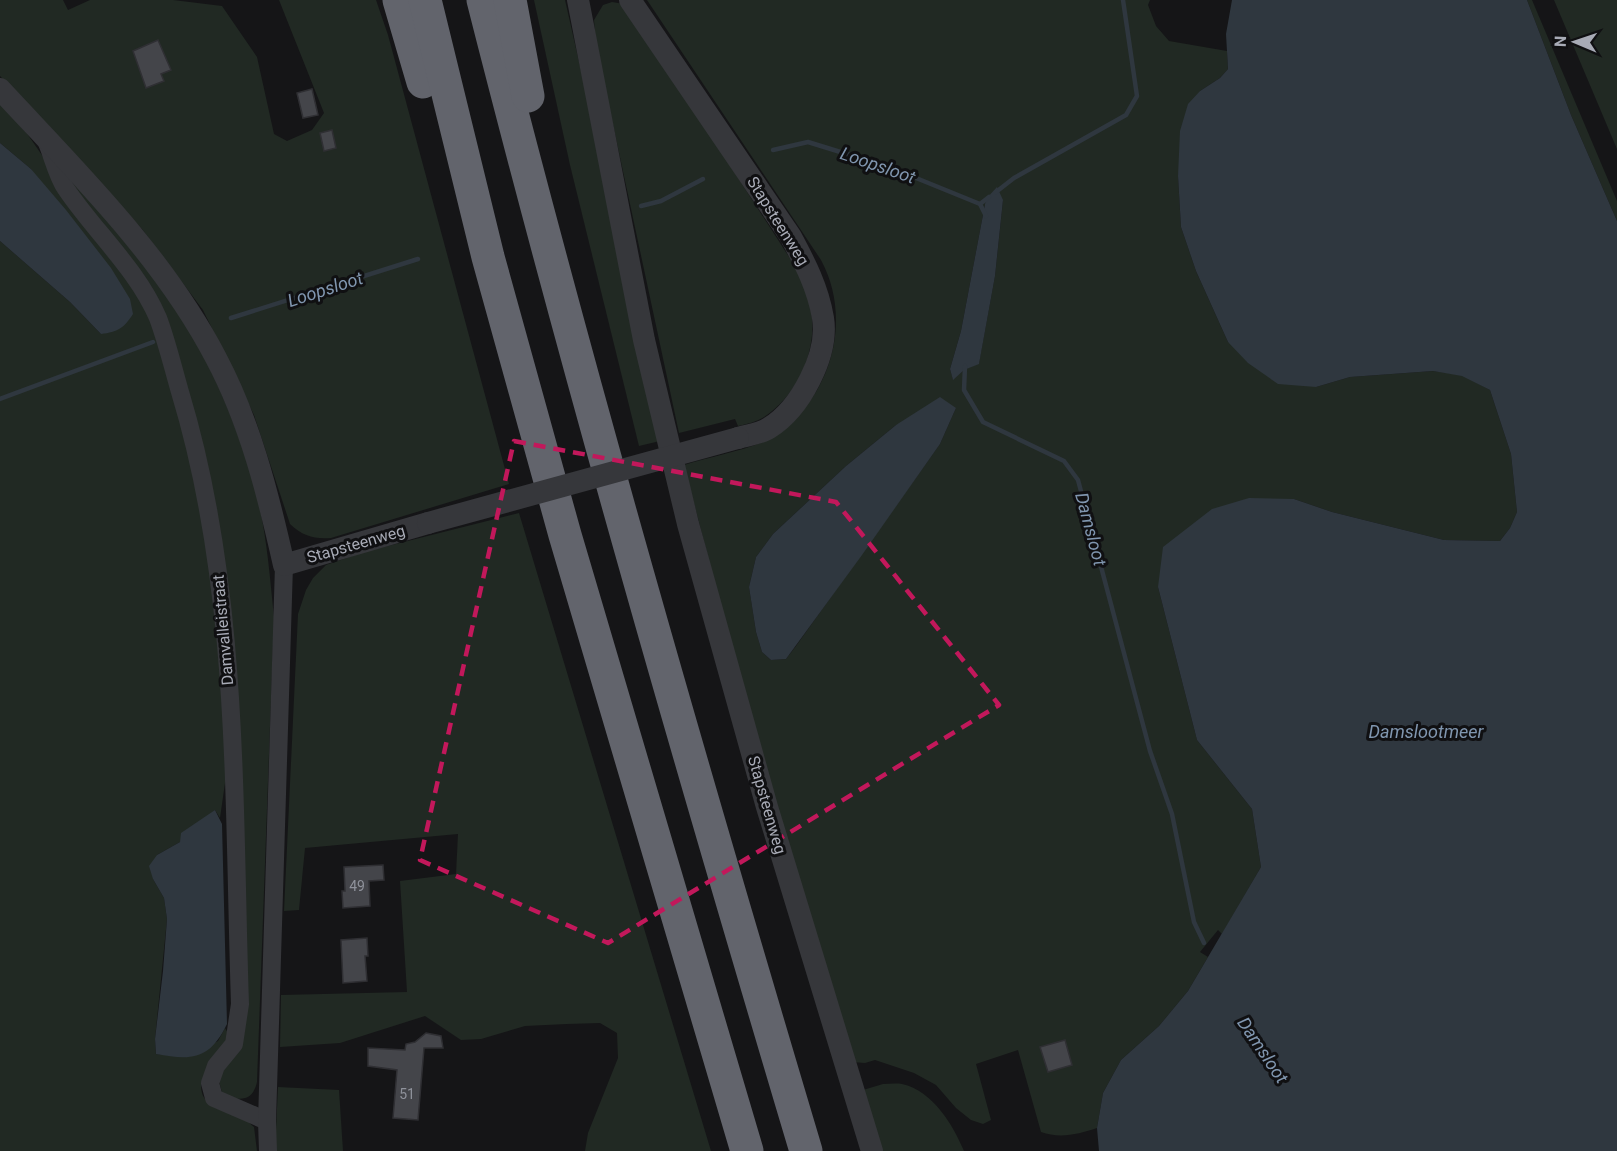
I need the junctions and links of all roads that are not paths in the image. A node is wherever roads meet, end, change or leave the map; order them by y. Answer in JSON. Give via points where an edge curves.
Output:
{"nodes":[{"id":1,"x":389,"y":0,"type":"edge"},
{"id":2,"x":399,"y":0,"type":"edge"},
{"id":3,"x":424,"y":0,"type":"edge"},
{"id":4,"x":483,"y":0,"type":"edge"},
{"id":5,"x":510,"y":0,"type":"edge"},
{"id":6,"x":578,"y":0,"type":"edge"},
{"id":7,"x":630,"y":0,"type":"edge"},
{"id":8,"x":0,"y":89,"type":"edge"},
{"id":9,"x":426,"y":91,"type":"junction"},
{"id":10,"x":45,"y":138,"type":"junction"},
{"id":11,"x":539,"y":220,"type":"junction"},
{"id":12,"x":488,"y":257,"type":"junction"},
{"id":13,"x":284,"y":565,"type":"junction"},
{"id":14,"x":267,"y":1120,"type":"junction"},
{"id":15,"x":268,"y":1151,"type":"edge"},
{"id":16,"x":747,"y":1151,"type":"edge"},
{"id":17,"x":806,"y":1151,"type":"edge"},
{"id":18,"x":872,"y":1151,"type":"edge"}],
"edges":[{"from":1,"to":9,"type":"highway"},
{"from":2,"to":9,"type":"highway"},
{"from":3,"to":12,"type":"highway"},
{"from":4,"to":11,"type":"highway"},
{"from":5,"to":11,"type":"highway","via":[[528,94]]},
{"from":6,"to":18,"type":"street","name":"Stapsteenweg","via":[[644,340],[688,524],[767,807]]},
{"from":7,"to":13,"type":"street","name":"Stapsteenweg","bridge":true,"via":[[790,237],[812,276],[824,320],[821,352],[808,385],[790,411],[767,429]]},
{"from":8,"to":10,"type":"street","name":"Damvalleistraat"},
{"from":9,"to":12,"type":"highway","via":[[452,190]]},
{"from":10,"to":13,"type":"street","name":"Damvalleistraat","via":[[126,227],[182,299],[216,357],[255,453]]},
{"from":10,"to":14,"type":"street","name":"Damvalleistraat","via":[[64,187],[128,269],[158,318],[204,480],[228,658],[240,1004],[234,1044],[216,1066],[210,1083],[214,1098]]},
{"from":11,"to":17,"type":"highway","via":[[656,641]]},
{"from":12,"to":16,"type":"highway","via":[[568,547]]},
{"from":13,"to":14,"type":"street","name":"Damvalleistraat"},
{"from":14,"to":15,"type":"street","name":"Damvalleistraat"}]}
